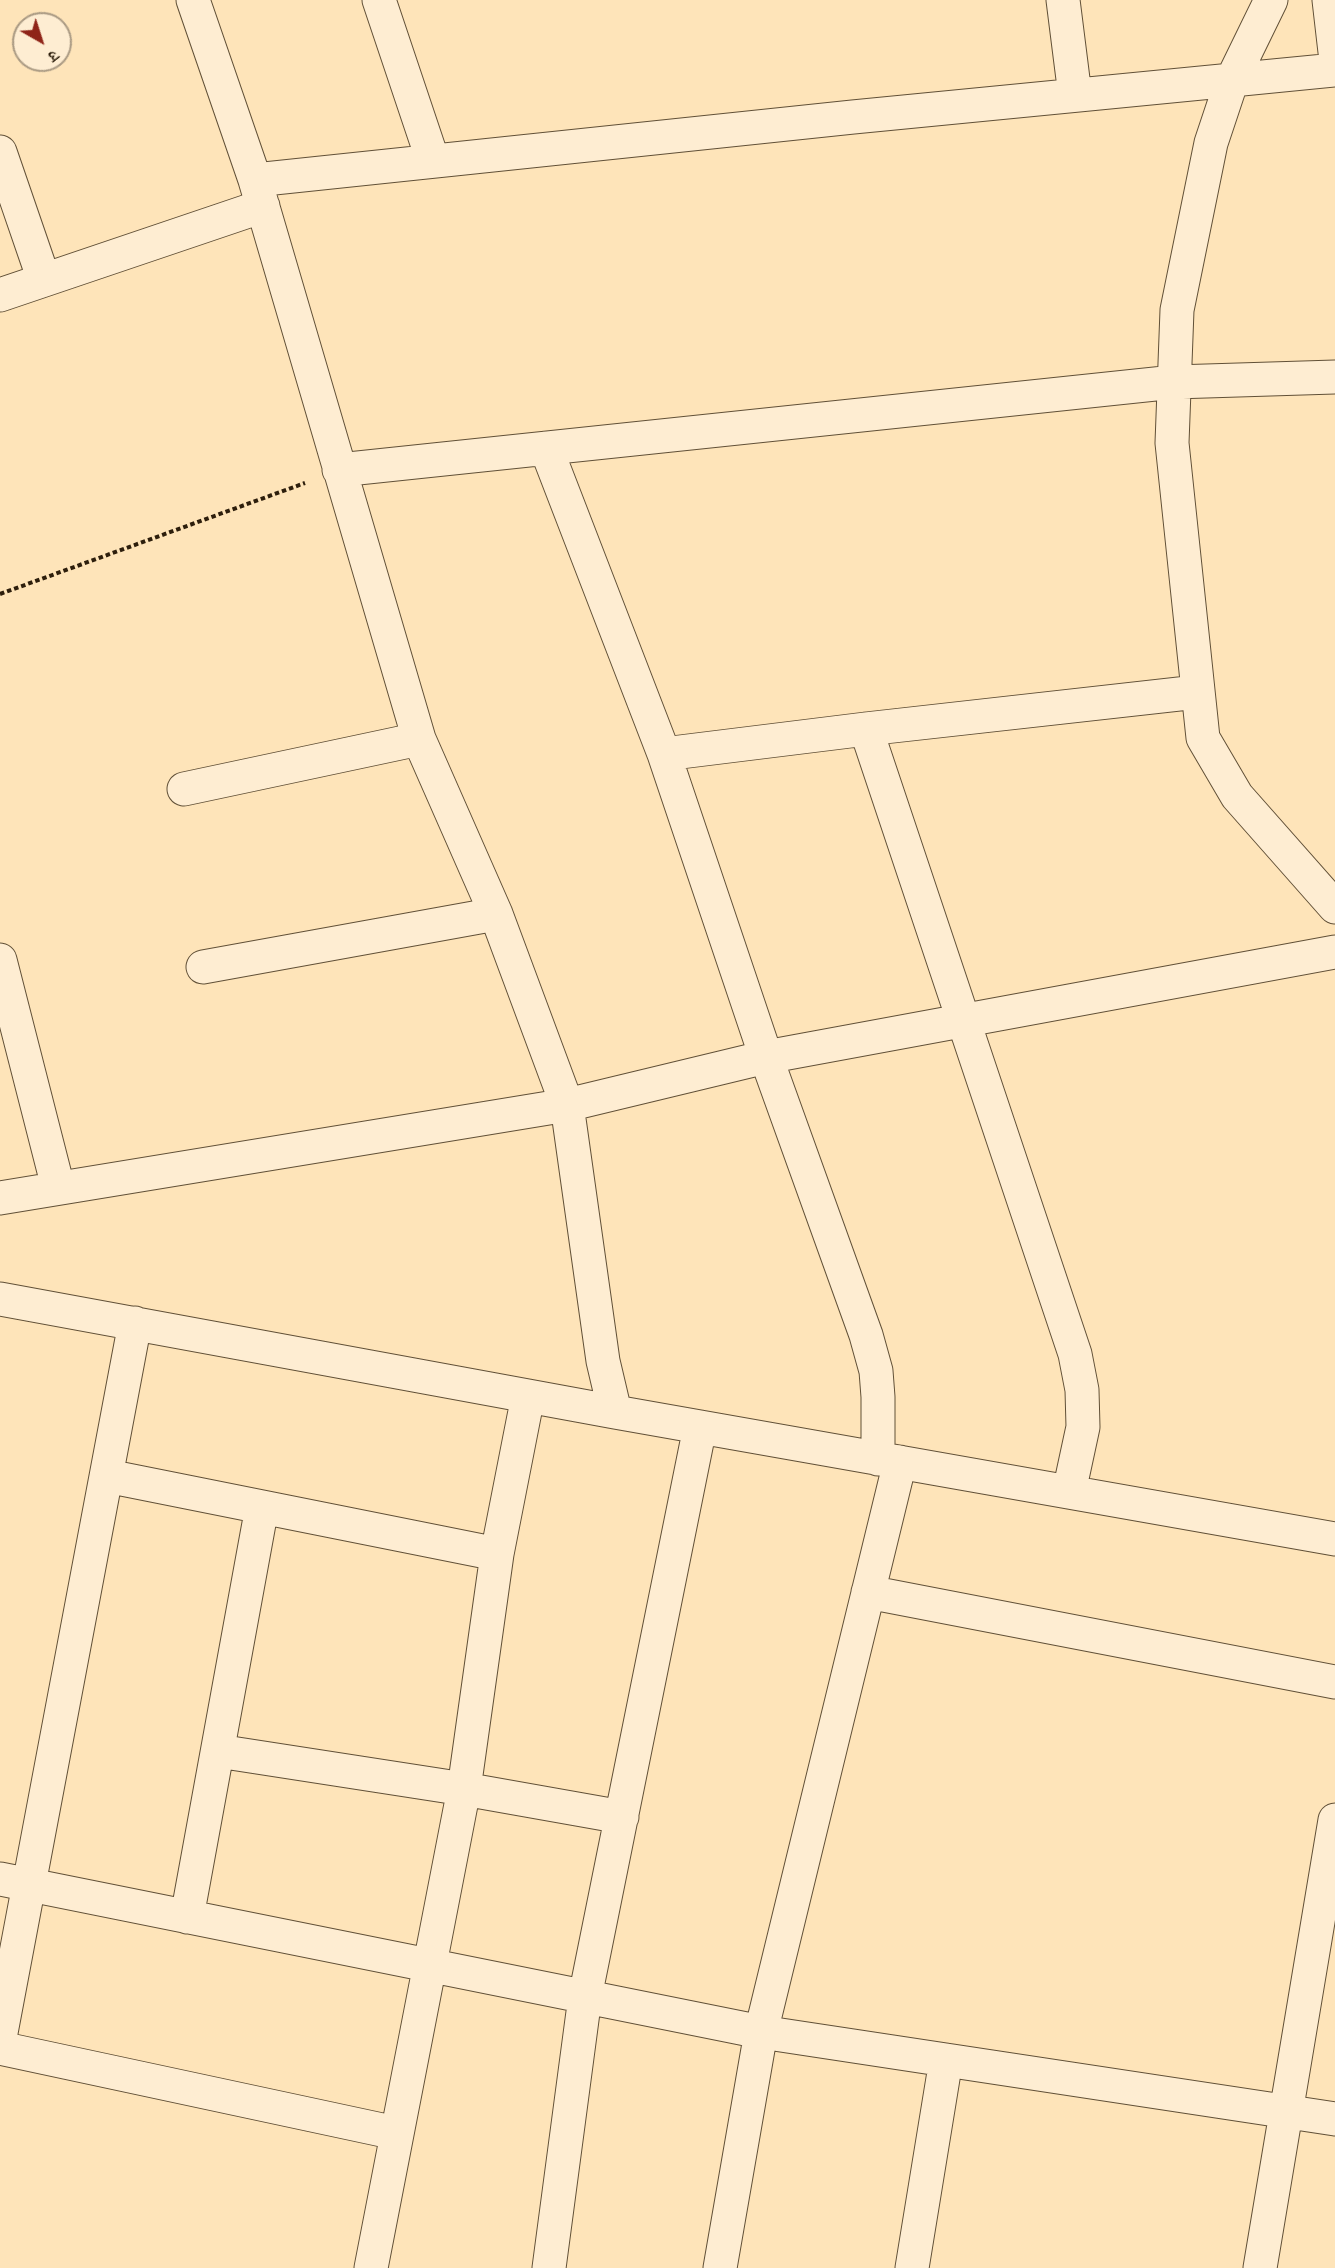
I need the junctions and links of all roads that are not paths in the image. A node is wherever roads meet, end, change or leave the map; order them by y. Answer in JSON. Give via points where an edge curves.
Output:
{"nodes":[{"id":1,"x":193,"y":0,"type":"edge"},
{"id":2,"x":379,"y":0,"type":"edge"},
{"id":3,"x":1063,"y":0,"type":"edge"},
{"id":4,"x":1271,"y":0,"type":"edge"},
{"id":5,"x":1329,"y":0,"type":"edge"},
{"id":6,"x":1335,"y":52,"type":"edge"},
{"id":7,"x":1335,"y":70,"type":"edge"},
{"id":8,"x":1232,"y":80,"type":"junction"},
{"id":9,"x":1075,"y":95,"type":"junction"},
{"id":10,"x":0,"y":152,"type":"edge"},
{"id":11,"x":433,"y":161,"type":"junction"},
{"id":12,"x":259,"y":193,"type":"junction"},
{"id":13,"x":44,"y":280,"type":"junction"},
{"id":14,"x":0,"y":295,"type":"edge"},
{"id":15,"x":1335,"y":377,"type":"edge"},
{"id":16,"x":1174,"y":382,"type":"junction"},
{"id":17,"x":546,"y":448,"type":"junction"},
{"id":18,"x":339,"y":470,"type":"junction"},
{"id":19,"x":1197,"y":692,"type":"junction"},
{"id":20,"x":866,"y":729,"type":"junction"},
{"id":21,"x":419,"y":739,"type":"junction"},
{"id":22,"x":664,"y":754,"type":"junction"},
{"id":23,"x":184,"y":789,"type":"dead end"},
{"id":24,"x":1335,"y":907,"type":"edge"},
{"id":25,"x":496,"y":914,"type":"junction"},
{"id":26,"x":1335,"y":952,"type":"edge"},
{"id":27,"x":0,"y":960,"type":"edge"},
{"id":28,"x":202,"y":967,"type":"dead end"},
{"id":29,"x":965,"y":1021,"type":"junction"},
{"id":30,"x":766,"y":1057,"type":"junction"},
{"id":31,"x":567,"y":1105,"type":"junction"},
{"id":32,"x":58,"y":1187,"type":"junction"},
{"id":33,"x":0,"y":1198,"type":"edge"},
{"id":34,"x":0,"y":1299,"type":"edge"},
{"id":35,"x":135,"y":1323,"type":"junction"},
{"id":36,"x":528,"y":1396,"type":"junction"},
{"id":37,"x":615,"y":1412,"type":"junction"},
{"id":38,"x":700,"y":1427,"type":"junction"},
{"id":39,"x":889,"y":1460,"type":"junction"},
{"id":40,"x":107,"y":1476,"type":"junction"},
{"id":41,"x":1069,"y":1492,"type":"junction"},
{"id":42,"x":262,"y":1507,"type":"junction"},
{"id":43,"x":1335,"y":1539,"type":"edge"},
{"id":44,"x":497,"y":1554,"type":"junction"},
{"id":45,"x":868,"y":1592,"type":"junction"},
{"id":46,"x":1335,"y":1682,"type":"edge"},
{"id":47,"x":218,"y":1751,"type":"junction"},
{"id":48,"x":464,"y":1789,"type":"junction"},
{"id":49,"x":622,"y":1816,"type":"junction"},
{"id":50,"x":1335,"y":1820,"type":"edge"},
{"id":51,"x":15,"y":1882,"type":"edge"},
{"id":52,"x":187,"y":1917,"type":"junction"},
{"id":53,"x":428,"y":1965,"type":"junction"},
{"id":54,"x":585,"y":1997,"type":"junction"},
{"id":55,"x":761,"y":2032,"type":"junction"},
{"id":56,"x":0,"y":2038,"type":"edge"},
{"id":57,"x":0,"y":2048,"type":"edge"},
{"id":58,"x":946,"y":2060,"type":"junction"},
{"id":59,"x":1286,"y":2111,"type":"junction"},
{"id":60,"x":1335,"y":2119,"type":"edge"},
{"id":61,"x":396,"y":2133,"type":"junction"},
{"id":62,"x":371,"y":2268,"type":"edge"},
{"id":63,"x":549,"y":2268,"type":"edge"},
{"id":64,"x":720,"y":2268,"type":"edge"},
{"id":65,"x":912,"y":2268,"type":"edge"},
{"id":66,"x":1260,"y":2268,"type":"edge"}],
"edges":[{"from":1,"to":12,"type":"street"},
{"from":2,"to":11,"type":"street"},
{"from":3,"to":9,"type":"street"},
{"from":4,"to":8,"type":"street"},
{"from":5,"to":6,"type":"street"},
{"from":7,"to":8,"type":"street"},
{"from":8,"to":9,"type":"street"},
{"from":8,"to":16,"type":"street","via":[[1211,143],[1177,310]]},
{"from":9,"to":11,"type":"street"},
{"from":10,"to":13,"type":"street"},
{"from":11,"to":12,"type":"street"},
{"from":12,"to":13,"type":"street"},
{"from":12,"to":18,"type":"street"},
{"from":13,"to":14,"type":"street"},
{"from":15,"to":16,"type":"street"},
{"from":16,"to":17,"type":"street"},
{"from":16,"to":19,"type":"street","via":[[1172,443]]},
{"from":17,"to":18,"type":"street"},
{"from":17,"to":22,"type":"street"},
{"from":18,"to":21,"type":"street"},
{"from":19,"to":20,"type":"street"},
{"from":19,"to":24,"type":"street","via":[[1203,738],[1237,796]]},
{"from":20,"to":22,"type":"street"},
{"from":20,"to":29,"type":"street"},
{"from":21,"to":23,"type":"street"},
{"from":21,"to":25,"type":"street"},
{"from":22,"to":30,"type":"street"},
{"from":25,"to":28,"type":"street"},
{"from":25,"to":31,"type":"street"},
{"from":26,"to":29,"type":"street"},
{"from":27,"to":32,"type":"street"},
{"from":29,"to":30,"type":"street"},
{"from":29,"to":41,"type":"street","via":[[1075,1354],[1082,1390],[1083,1427]]},
{"from":30,"to":31,"type":"street"},
{"from":30,"to":39,"type":"street","via":[[866,1335],[876,1371]]},
{"from":31,"to":32,"type":"street"},
{"from":31,"to":37,"type":"street","via":[[603,1361]]},
{"from":32,"to":33,"type":"street"},
{"from":34,"to":35,"type":"street"},
{"from":35,"to":36,"type":"street"},
{"from":35,"to":40,"type":"street"},
{"from":36,"to":37,"type":"street"},
{"from":36,"to":44,"type":"street"},
{"from":37,"to":38,"type":"street"},
{"from":38,"to":39,"type":"street"},
{"from":38,"to":49,"type":"street"},
{"from":39,"to":41,"type":"street"},
{"from":39,"to":45,"type":"street"},
{"from":40,"to":42,"type":"street"},
{"from":40,"to":51,"type":"street"},
{"from":41,"to":43,"type":"street"},
{"from":42,"to":44,"type":"street"},
{"from":42,"to":47,"type":"street"},
{"from":44,"to":48,"type":"street"},
{"from":45,"to":46,"type":"street"},
{"from":45,"to":55,"type":"street"},
{"from":47,"to":48,"type":"street"},
{"from":47,"to":52,"type":"street"},
{"from":48,"to":49,"type":"street"},
{"from":48,"to":53,"type":"street"},
{"from":49,"to":54,"type":"street"},
{"from":50,"to":59,"type":"street"},
{"from":51,"to":52,"type":"street"},
{"from":51,"to":56,"type":"street"},
{"from":52,"to":53,"type":"street"},
{"from":53,"to":54,"type":"street"},
{"from":53,"to":61,"type":"street"},
{"from":54,"to":55,"type":"street"},
{"from":54,"to":63,"type":"street"},
{"from":55,"to":58,"type":"street"},
{"from":55,"to":64,"type":"street"},
{"from":57,"to":61,"type":"street"},
{"from":58,"to":59,"type":"street"},
{"from":58,"to":65,"type":"street"},
{"from":59,"to":60,"type":"street"},
{"from":59,"to":66,"type":"street"},
{"from":61,"to":62,"type":"street"}]}
